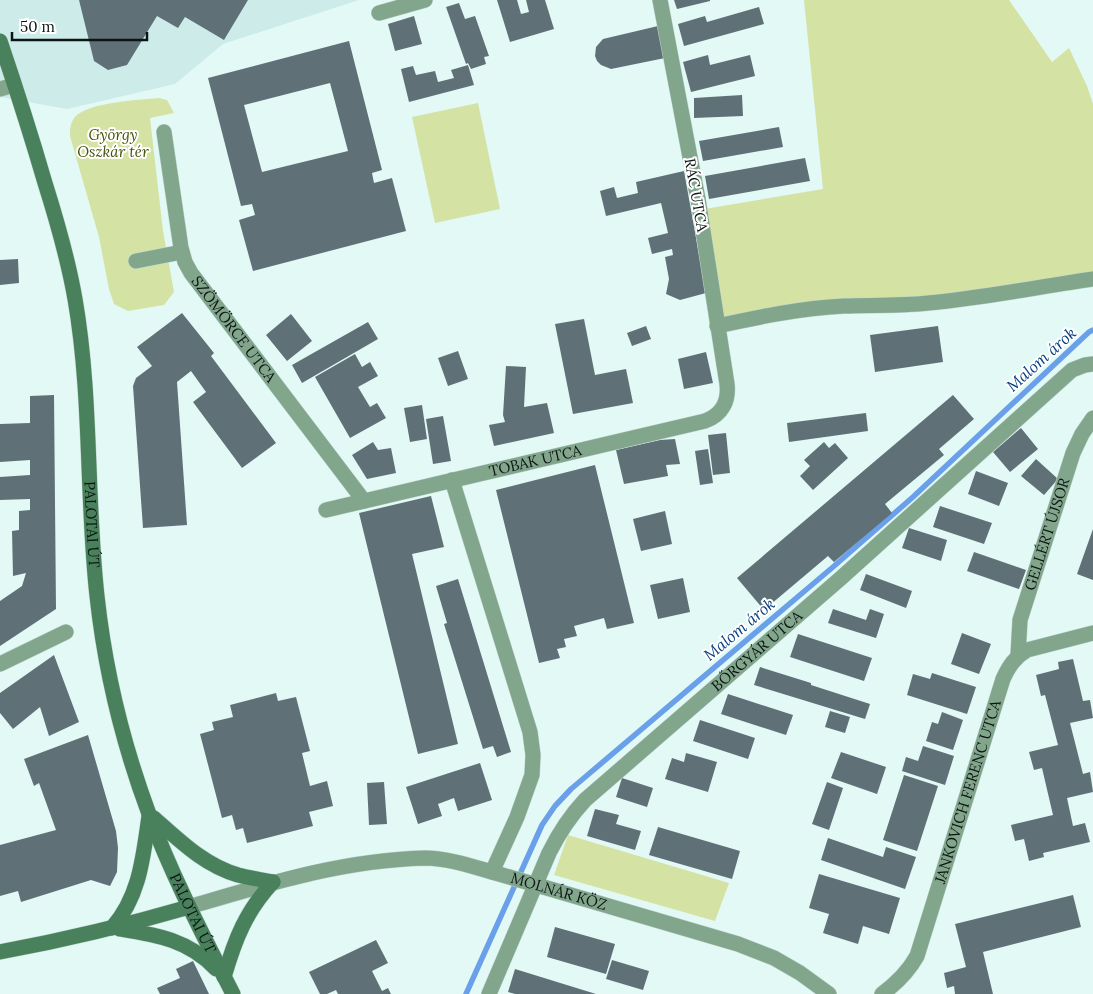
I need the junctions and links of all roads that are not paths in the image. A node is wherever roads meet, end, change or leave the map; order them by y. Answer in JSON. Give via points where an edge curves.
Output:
{"nodes":[{"id":1,"x":426,"y":0,"type":"edge"},
{"id":2,"x":660,"y":0,"type":"edge"},
{"id":3,"x":379,"y":13,"type":"dead end"},
{"id":4,"x":0,"y":41,"type":"edge"},
{"id":5,"x":7,"y":87,"type":"edge"},
{"id":6,"x":164,"y":132,"type":"dead end"},
{"id":7,"x":182,"y":252,"type":"junction"},
{"id":8,"x":136,"y":261,"type":"dead end"},
{"id":9,"x":1093,"y":279,"type":"edge"},
{"id":10,"x":717,"y":326,"type":"junction"},
{"id":11,"x":1093,"y":364,"type":"edge"},
{"id":12,"x":728,"y":391,"type":"joint"},
{"id":13,"x":1093,"y":418,"type":"edge"},
{"id":14,"x":452,"y":480,"type":"junction"},
{"id":15,"x":364,"y":501,"type":"junction"},
{"id":16,"x":326,"y":510,"type":"dead end"},
{"id":17,"x":66,"y":632,"type":"dead end"},
{"id":18,"x":1093,"y":633,"type":"edge"},
{"id":19,"x":1018,"y":656,"type":"junction"},
{"id":20,"x":0,"y":664,"type":"edge"},
{"id":21,"x":149,"y":815,"type":"junction"},
{"id":22,"x":492,"y":872,"type":"junction"},
{"id":23,"x":273,"y":882,"type":"junction"},
{"id":24,"x":530,"y":883,"type":"junction"},
{"id":25,"x":189,"y":907,"type":"junction"},
{"id":26,"x":112,"y":928,"type":"junction"},
{"id":27,"x":0,"y":952,"type":"edge"},
{"id":28,"x":224,"y":977,"type":"junction"},
{"id":29,"x":233,"y":994,"type":"edge"},
{"id":30,"x":489,"y":994,"type":"edge"},
{"id":31,"x":829,"y":994,"type":"edge"},
{"id":32,"x":882,"y":994,"type":"edge"}],
"edges":[{"from":1,"to":3,"type":"street"},
{"from":2,"to":10,"type":"street","name":"RÁC UTCA","via":[[698,199]]},
{"from":4,"to":5,"type":"main road","name":"PALOTAI ÚT"},
{"from":5,"to":21,"type":"main road","name":"PALOTAI ÚT","via":[[60,231],[75,296],[86,398],[97,600],[121,727]]},
{"from":6,"to":7,"type":"street","name":"SZÖMÖRCE UTCA"},
{"from":7,"to":8,"type":"street"},
{"from":7,"to":15,"type":"street","name":"SZÖMÖRCE UTCA","via":[[191,273]]},
{"from":9,"to":10,"type":"street","via":[[929,303],[787,312]]},
{"from":10,"to":12,"type":"street","name":"RÁC UTCA"},
{"from":11,"to":24,"type":"street","name":"BŐRGYÁR UTCA","via":[[1072,370],[841,578],[586,800],[558,834]]},
{"from":12,"to":14,"type":"street","name":"TOBAK UTCA","via":[[721,411],[705,421]]},
{"from":13,"to":19,"type":"street","name":"GELLÉRT ÚJSOR","via":[[1073,453],[1020,620]]},
{"from":14,"to":15,"type":"street","name":"TOBAK UTCA"},
{"from":14,"to":22,"type":"street","via":[[530,732],[532,748],[532,775],[526,794]]},
{"from":15,"to":16,"type":"street","name":"TOBAK UTCA"},
{"from":17,"to":20,"type":"street"},
{"from":18,"to":19,"type":"street","via":[[1040,646]]},
{"from":19,"to":32,"type":"street","name":"JANKOVICH FERENC UTCA","via":[[1003,679],[917,956],[901,979]]},
{"from":21,"to":23,"type":"main road","via":[[197,856],[238,875]]},
{"from":21,"to":25,"type":"main road","name":"PALOTAI ÚT"},
{"from":21,"to":26,"type":"main road","via":[[137,884],[123,915]]},
{"from":22,"to":23,"type":"street","name":"MOLNÁR KÖZ","via":[[426,858],[358,864]]},
{"from":22,"to":24,"type":"street","name":"MOLNÁR KÖZ"},
{"from":23,"to":25,"type":"street"},
{"from":23,"to":28,"type":"main road","via":[[258,899],[241,928]]},
{"from":24,"to":30,"type":"street","name":"BŐRGYÁR UTCA"},
{"from":24,"to":31,"type":"street","name":"MOLNÁR KÖZ","via":[[738,944],[800,972]]},
{"from":25,"to":26,"type":"main road"},
{"from":25,"to":28,"type":"main road","name":"PALOTAI ÚT"},
{"from":26,"to":27,"type":"main road"},
{"from":26,"to":28,"type":"main road","via":[[166,938],[192,948]]},
{"from":28,"to":29,"type":"main road","name":"PALOTAI ÚT"}]}
